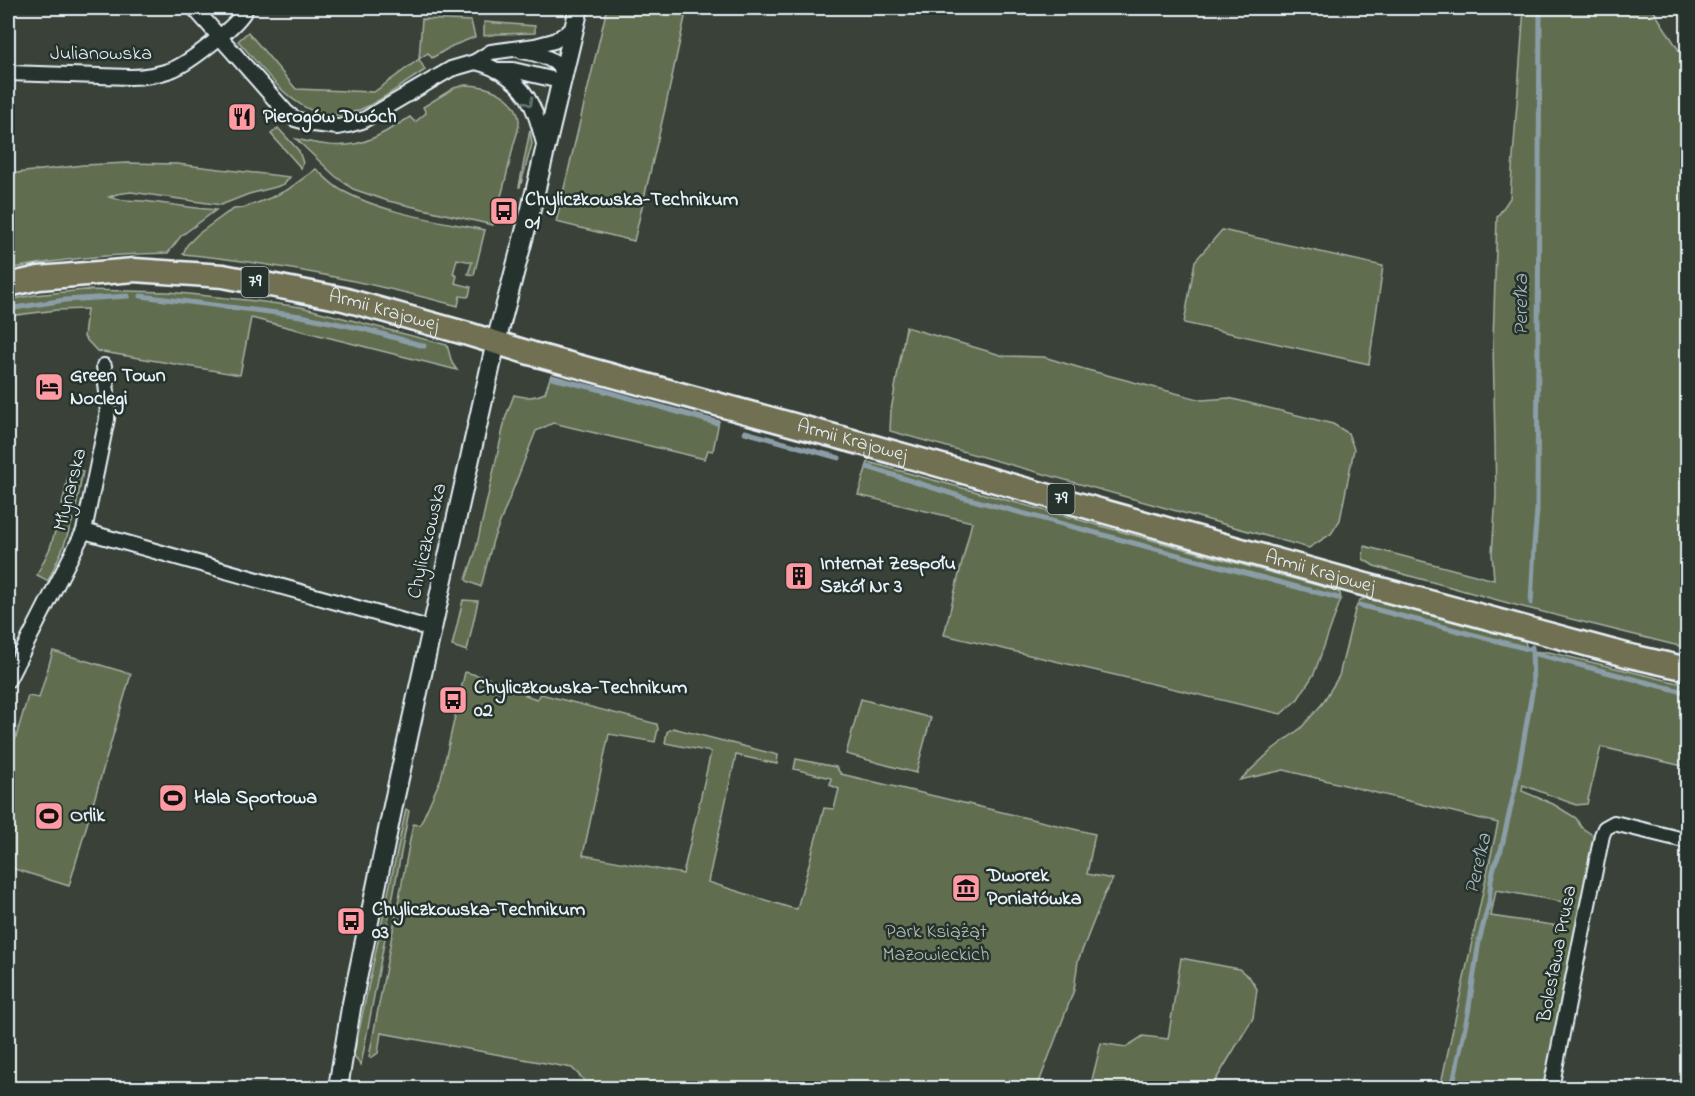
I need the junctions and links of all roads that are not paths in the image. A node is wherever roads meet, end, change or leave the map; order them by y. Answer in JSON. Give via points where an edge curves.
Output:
{"nodes":[{"id":1,"x":194,"y":8,"type":"edge"},
{"id":2,"x":246,"y":8,"type":"edge"},
{"id":3,"x":579,"y":8,"type":"edge"},
{"id":4,"x":573,"y":29,"type":"junction"},
{"id":5,"x":220,"y":37,"type":"junction"},
{"id":6,"x":514,"y":50,"type":"junction"},
{"id":7,"x":475,"y":62,"type":"junction"},
{"id":8,"x":497,"y":69,"type":"junction"},
{"id":9,"x":8,"y":73,"type":"edge"},
{"id":10,"x":562,"y":75,"type":"junction"},
{"id":11,"x":545,"y":147,"type":"junction"},
{"id":12,"x":8,"y":285,"type":"edge"},
{"id":13,"x":496,"y":342,"type":"junction"},
{"id":14,"x":104,"y":366,"type":"dead end"},
{"id":15,"x":84,"y":531,"type":"junction"},
{"id":16,"x":432,"y":629,"type":"junction"},
{"id":17,"x":1688,"y":669,"type":"edge"},
{"id":18,"x":8,"y":680,"type":"edge"},
{"id":19,"x":1688,"y":841,"type":"edge"},
{"id":20,"x":338,"y":1089,"type":"edge"},
{"id":21,"x":1551,"y":1089,"type":"edge"}],
"edges":[{"from":1,"to":5,"type":"street"},
{"from":2,"to":5,"type":"street","name":"Julianowska"},
{"from":3,"to":4,"type":"street","name":"Chyliczkowska"},
{"from":4,"to":6,"type":"street","via":[[554,41]]},
{"from":4,"to":10,"type":"street","name":"Chyliczkowska"},
{"from":5,"to":7,"type":"street","via":[[295,119],[338,127],[362,121],[450,69]]},
{"from":5,"to":9,"type":"street","name":"Julianowska","via":[[173,70],[148,77]]},
{"from":6,"to":7,"type":"street","via":[[491,52]]},
{"from":6,"to":10,"type":"street","via":[[545,56],[557,63]]},
{"from":7,"to":8,"type":"street"},
{"from":8,"to":10,"type":"street"},
{"from":8,"to":11,"type":"street","one_way":true,"via":[[520,87],[531,104]]},
{"from":10,"to":11,"type":"street","name":"Chyliczkowska"},
{"from":11,"to":13,"type":"street","name":"Chyliczkowska"},
{"from":12,"to":13,"type":"main road","name":"Armii Krajowej","number":"79","via":[[39,278],[134,270],[223,276],[343,299]]},
{"from":13,"to":16,"type":"street","name":"Chyliczkowska"},
{"from":13,"to":17,"type":"main road","name":"Armii Krajowej","number":"79","via":[[1355,582]]},
{"from":14,"to":15,"type":"street","name":"Młynarska","via":[[107,419]]},
{"from":15,"to":16,"type":"street"},
{"from":15,"to":18,"type":"street","name":"Młynarska"},
{"from":16,"to":20,"type":"street","name":"Chyliczkowska","via":[[351,1008]]},
{"from":19,"to":21,"type":"street","name":"Bolesława Prusa","via":[[1614,823],[1605,828]]}]}
